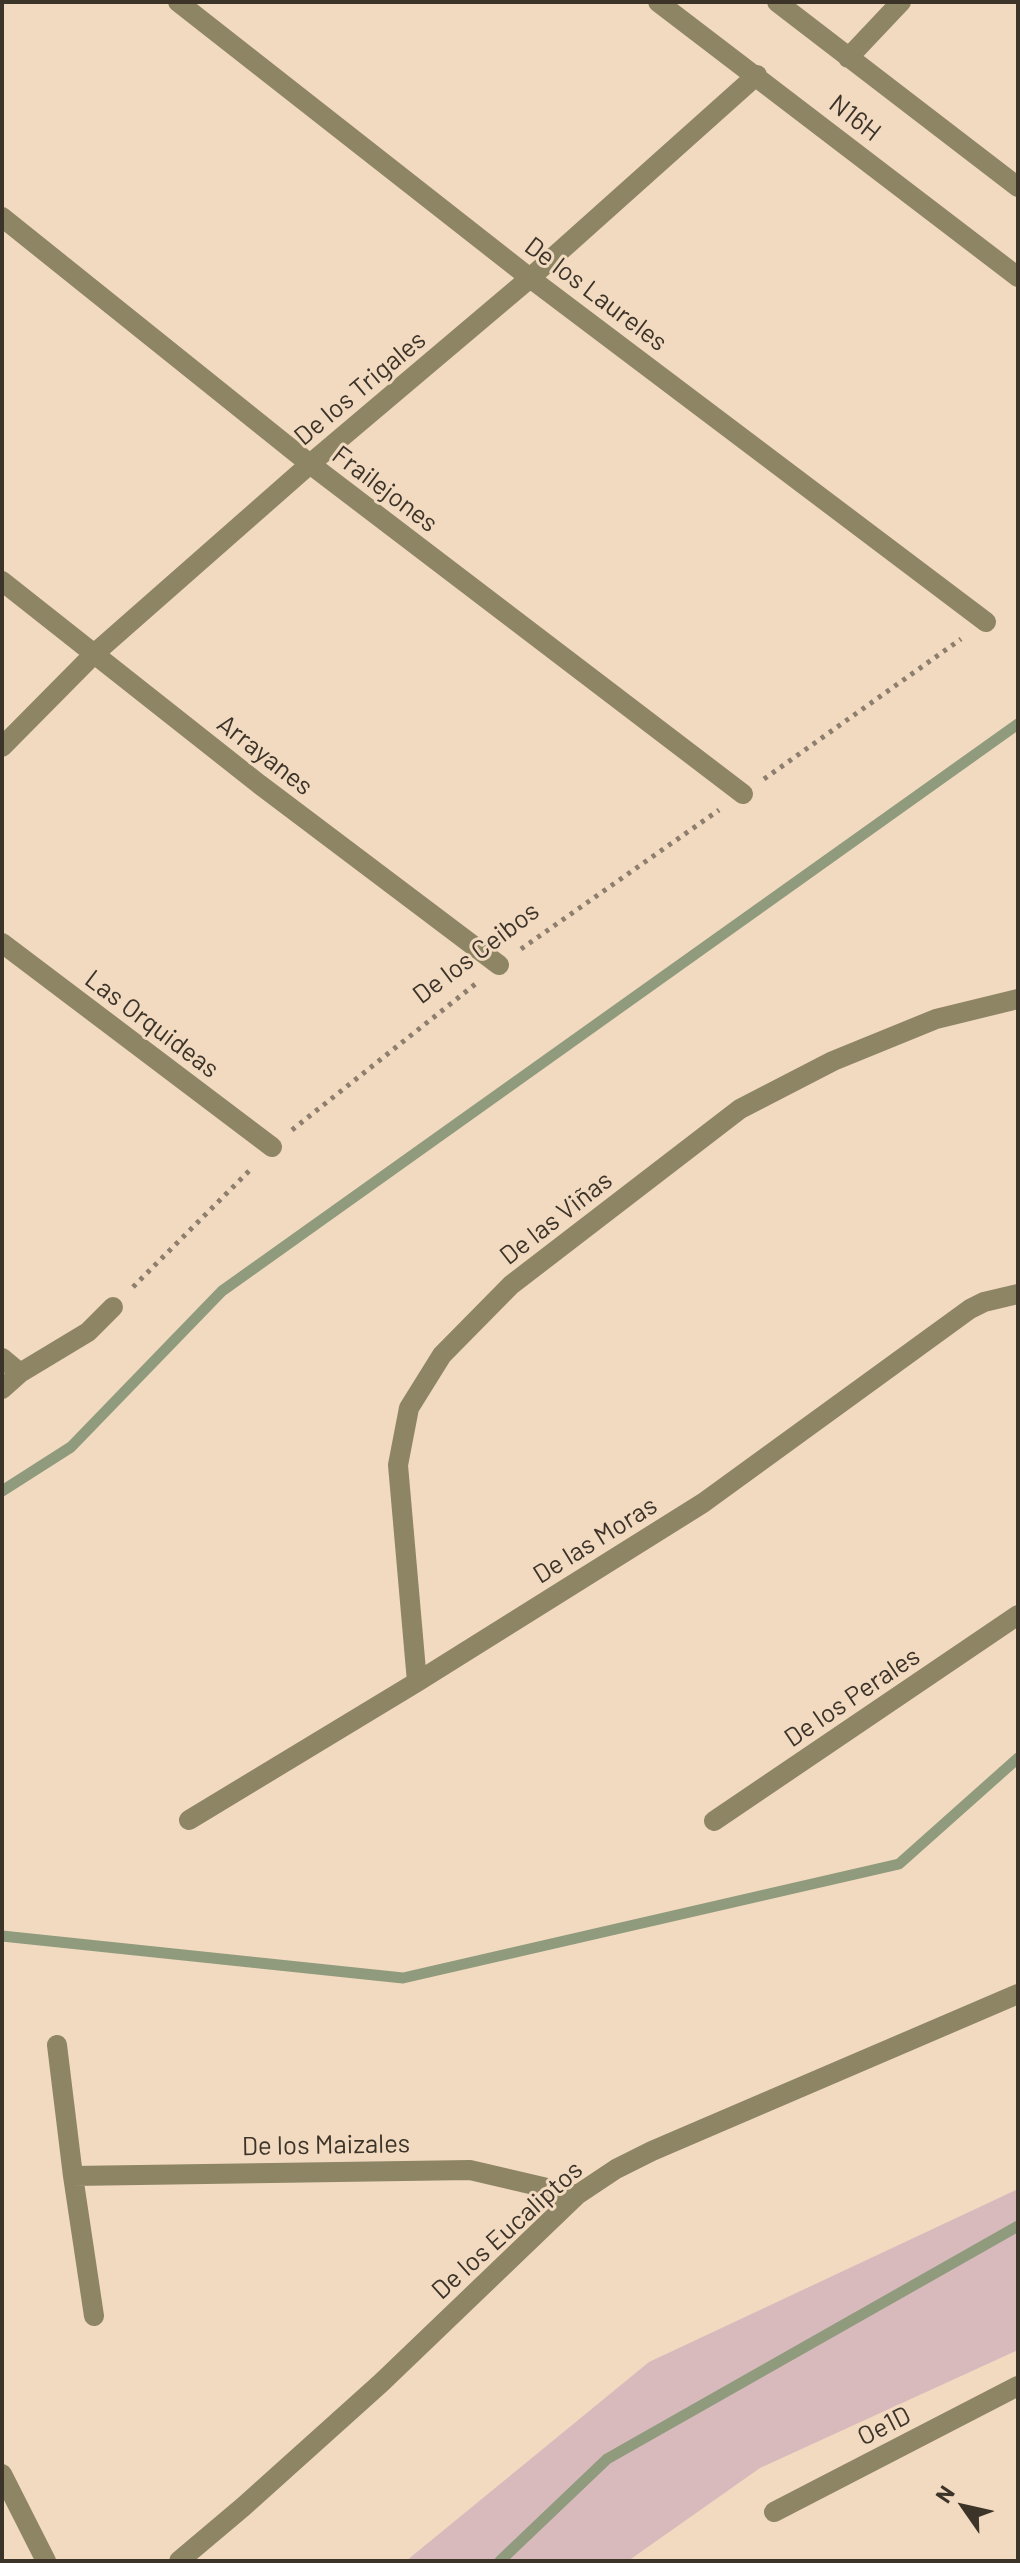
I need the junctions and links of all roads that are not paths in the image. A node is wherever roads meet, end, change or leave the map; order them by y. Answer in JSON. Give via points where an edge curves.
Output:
{"nodes":[{"id":1,"x":178,"y":2,"type":"edge"},
{"id":2,"x":658,"y":2,"type":"edge"},
{"id":3,"x":777,"y":2,"type":"edge"},
{"id":4,"x":901,"y":2,"type":"edge"},
{"id":5,"x":848,"y":58,"type":"junction"},
{"id":6,"x":757,"y":75,"type":"junction"},
{"id":7,"x":1018,"y":187,"type":"edge"},
{"id":8,"x":2,"y":217,"type":"edge"},
{"id":9,"x":1018,"y":277,"type":"edge"},
{"id":10,"x":530,"y":278,"type":"junction"},
{"id":11,"x":310,"y":464,"type":"junction"},
{"id":12,"x":2,"y":581,"type":"edge"},
{"id":13,"x":986,"y":622,"type":"road end"},
{"id":14,"x":94,"y":654,"type":"junction"},
{"id":15,"x":2,"y":747,"type":"edge"},
{"id":16,"x":743,"y":794,"type":"road end"},
{"id":17,"x":2,"y":943,"type":"edge"},
{"id":18,"x":499,"y":965,"type":"road end"},
{"id":19,"x":1018,"y":999,"type":"edge"},
{"id":20,"x":272,"y":1147,"type":"road end"},
{"id":21,"x":1018,"y":1294,"type":"edge"},
{"id":22,"x":113,"y":1307,"type":"road end"},
{"id":23,"x":2,"y":1358,"type":"edge"},
{"id":24,"x":20,"y":1373,"type":"junction"},
{"id":25,"x":2,"y":1389,"type":"edge"},
{"id":26,"x":1018,"y":1615,"type":"edge"},
{"id":27,"x":417,"y":1682,"type":"junction"},
{"id":28,"x":189,"y":1820,"type":"dead end"},
{"id":29,"x":714,"y":1821,"type":"dead end"},
{"id":30,"x":1018,"y":1994,"type":"edge"},
{"id":31,"x":57,"y":2045,"type":"dead end"},
{"id":32,"x":73,"y":2176,"type":"junction"},
{"id":33,"x":577,"y":2195,"type":"junction"},
{"id":34,"x":94,"y":2316,"type":"dead end"},
{"id":35,"x":1018,"y":2386,"type":"edge"},
{"id":36,"x":2,"y":2474,"type":"edge"},
{"id":37,"x":774,"y":2512,"type":"dead end"},
{"id":38,"x":46,"y":2561,"type":"edge"},
{"id":39,"x":179,"y":2561,"type":"edge"}],
"edges":[{"from":1,"to":10,"type":"street","name":"De los Laureles"},
{"from":2,"to":6,"type":"street","name":"N16H"},
{"from":3,"to":5,"type":"street"},
{"from":4,"to":5,"type":"street"},
{"from":5,"to":7,"type":"street"},
{"from":6,"to":9,"type":"street","name":"N16H"},
{"from":6,"to":10,"type":"street","name":"De los Trigales"},
{"from":8,"to":11,"type":"street","name":"Frailejones"},
{"from":10,"to":11,"type":"street","name":"De los Trigales"},
{"from":10,"to":13,"type":"street","name":"De los Laureles"},
{"from":11,"to":14,"type":"street","name":"De los Trigales"},
{"from":11,"to":16,"type":"street","name":"Frailejones"},
{"from":12,"to":14,"type":"street","name":"Arrayanes"},
{"from":14,"to":15,"type":"street","name":"De los Trigales"},
{"from":14,"to":18,"type":"street","name":"Arrayanes"},
{"from":17,"to":20,"type":"street","name":"Las Orquideas"},
{"from":19,"to":27,"type":"street","name":"De las Viñas","via":[[936,1019],[833,1061],[740,1109],[511,1285],[442,1355],[409,1408],[398,1465]]},
{"from":21,"to":27,"type":"street","name":"De las Moras","via":[[970,1309],[703,1503]]},
{"from":22,"to":24,"type":"street","via":[[88,1332]]},
{"from":23,"to":24,"type":"street"},
{"from":24,"to":25,"type":"street"},
{"from":26,"to":29,"type":"street","name":"De los Perales"},
{"from":27,"to":28,"type":"street","name":"De las Moras"},
{"from":30,"to":33,"type":"street","name":"De los Eucaliptos","via":[[652,2151]]},
{"from":31,"to":32,"type":"street"},
{"from":32,"to":33,"type":"street","name":"De los Maizales","via":[[470,2170]]},
{"from":32,"to":34,"type":"street"},
{"from":33,"to":39,"type":"street","name":"De los Eucaliptos","via":[[381,2383]]},
{"from":35,"to":37,"type":"street","name":"Oe1D"},
{"from":36,"to":38,"type":"street"}]}
